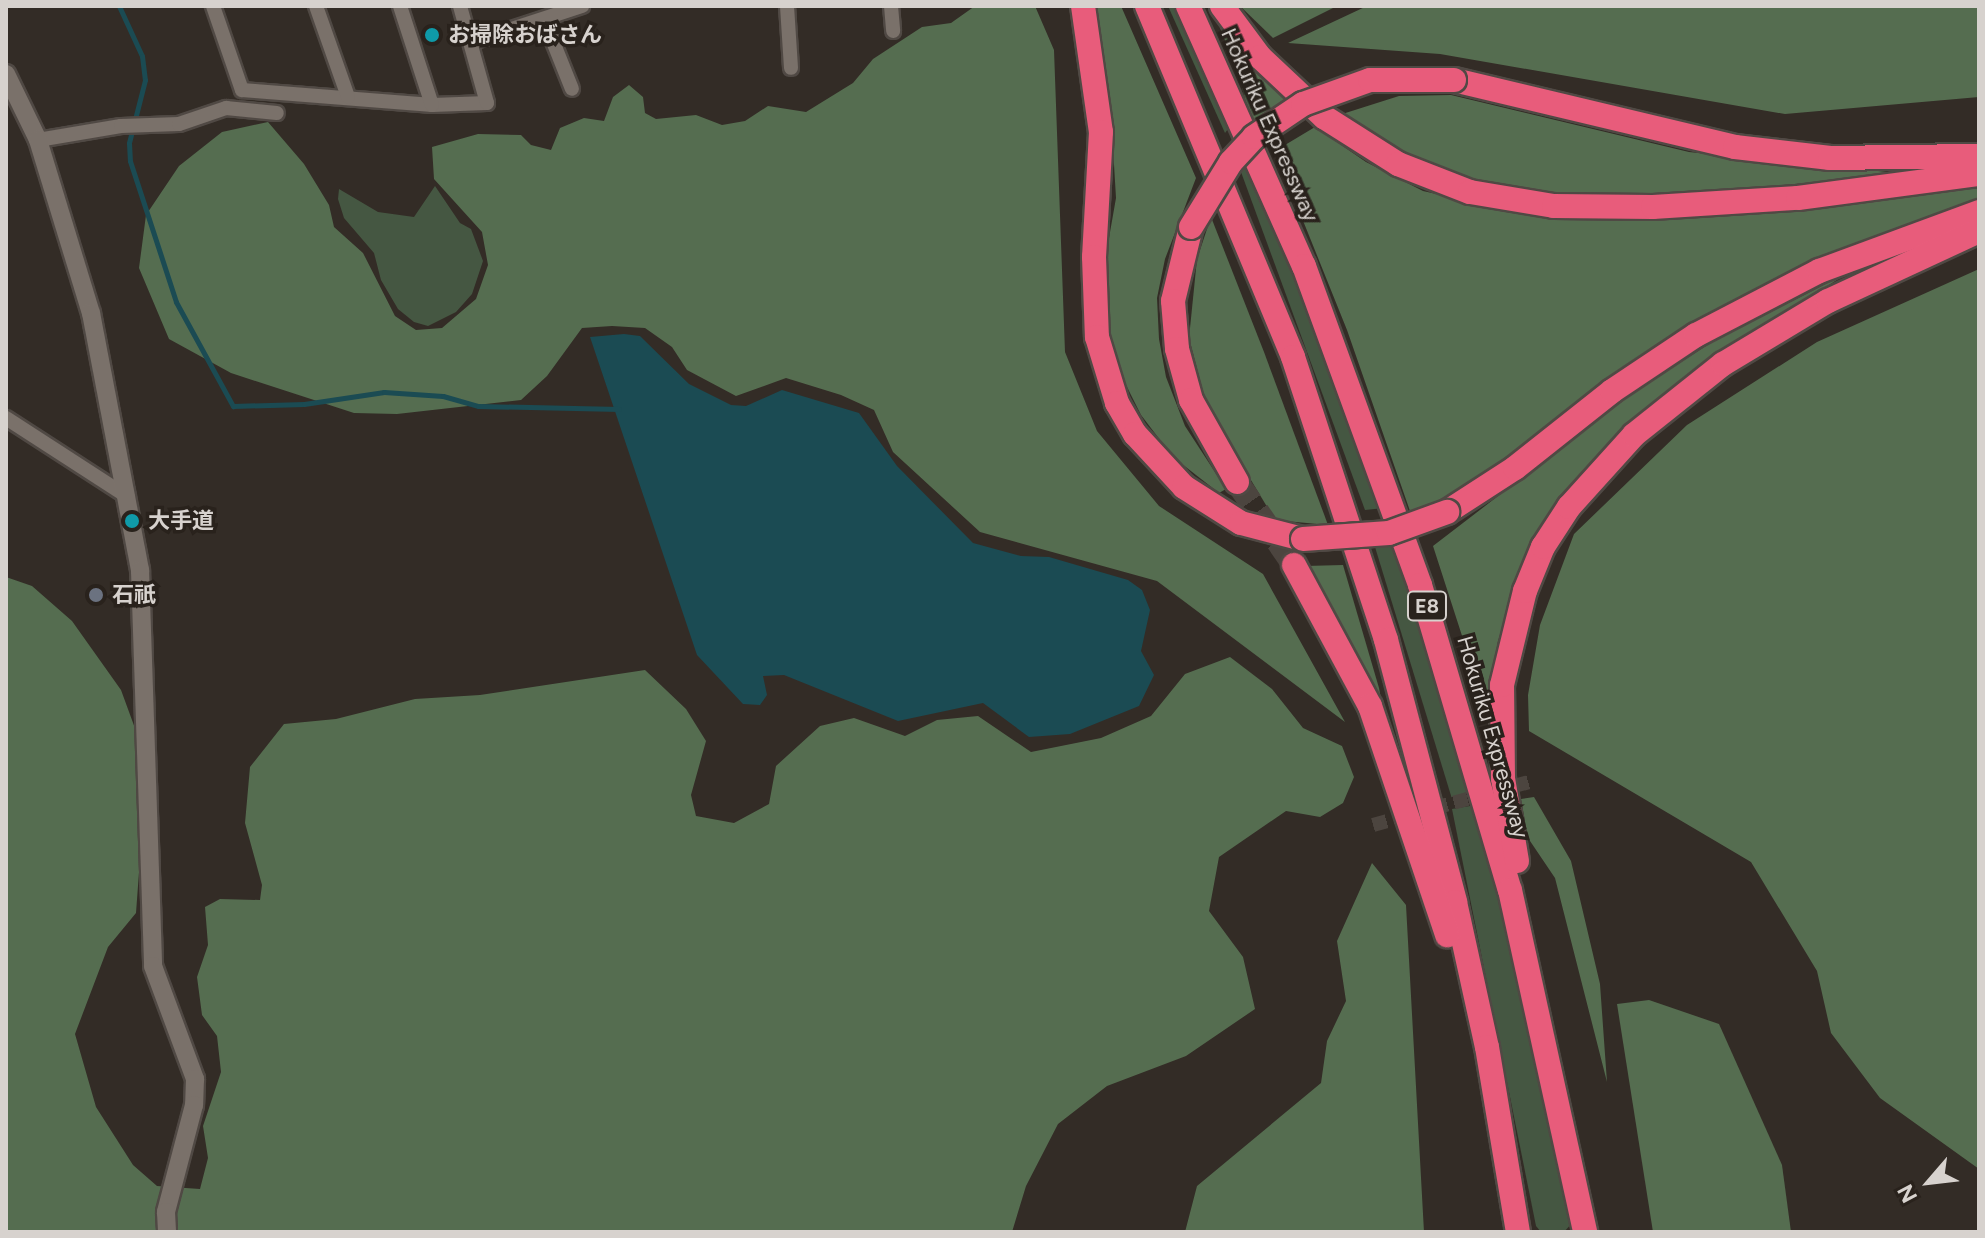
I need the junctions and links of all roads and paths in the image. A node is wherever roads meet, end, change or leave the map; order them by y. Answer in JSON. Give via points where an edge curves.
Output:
{"nodes":[{"id":1,"x":213,"y":6,"type":"edge"},
{"id":2,"x":316,"y":6,"type":"edge"},
{"id":3,"x":400,"y":6,"type":"edge"},
{"id":4,"x":460,"y":6,"type":"edge"},
{"id":5,"x":582,"y":6,"type":"edge"},
{"id":6,"x":787,"y":6,"type":"edge"},
{"id":7,"x":891,"y":6,"type":"edge"},
{"id":8,"x":1083,"y":6,"type":"edge"},
{"id":9,"x":1147,"y":6,"type":"edge"},
{"id":10,"x":1188,"y":6,"type":"edge"},
{"id":11,"x":1222,"y":6,"type":"edge"},
{"id":12,"x":544,"y":19,"type":"junction"},
{"id":13,"x":893,"y":31,"type":"dead end"},
{"id":14,"x":472,"y":42,"type":"junction"},
{"id":15,"x":791,"y":68,"type":"dead end"},
{"id":16,"x":6,"y":74,"type":"edge"},
{"id":17,"x":572,"y":89,"type":"dead end"},
{"id":18,"x":348,"y":97,"type":"junction"},
{"id":19,"x":432,"y":105,"type":"junction"},
{"id":20,"x":277,"y":113,"type":"dead end"},
{"id":21,"x":38,"y":140,"type":"junction"},
{"id":22,"x":1979,"y":156,"type":"edge"},
{"id":23,"x":1979,"y":174,"type":"edge"},
{"id":24,"x":1979,"y":212,"type":"edge"},
{"id":25,"x":1979,"y":231,"type":"edge"},
{"id":26,"x":6,"y":418,"type":"edge"},
{"id":27,"x":1237,"y":482,"type":"tunnel mouth"},
{"id":28,"x":128,"y":497,"type":"junction"},
{"id":29,"x":1294,"y":565,"type":"tunnel mouth"},
{"id":30,"x":1511,"y":1185,"type":"junction"},
{"id":31,"x":167,"y":1232,"type":"edge"},
{"id":32,"x":1518,"y":1232,"type":"edge"},
{"id":33,"x":1585,"y":1232,"type":"edge"},
{"id":34,"x":1593,"y":1232,"type":"edge"}],
"edges":[{"from":1,"to":18,"type":"street","via":[[242,90]]},
{"from":2,"to":18,"type":"street"},
{"from":3,"to":19,"type":"street"},
{"from":4,"to":14,"type":"street"},
{"from":5,"to":12,"type":"street"},
{"from":6,"to":15,"type":"street"},
{"from":7,"to":13,"type":"street"},
{"from":8,"to":24,"type":"highway","bridge":true,"via":[[1101,132],[1094,257],[1097,337],[1117,403],[1135,434],[1184,487],[1241,523],[1303,539],[1389,533],[1447,512],[1696,335],[1819,271]]},
{"from":9,"to":30,"type":"highway","number":"E8","via":[[1287,344],[1386,640],[1455,902]]},
{"from":10,"to":33,"type":"highway","name":"Hokuriku Expressway","number":"E8","via":[[1304,266],[1420,585],[1510,890]]},
{"from":11,"to":23,"type":"highway","via":[[1260,57],[1324,117],[1398,164],[1470,192],[1554,206],[1653,207],[1798,198]]},
{"from":12,"to":14,"type":"street"},
{"from":12,"to":17,"type":"street"},
{"from":14,"to":19,"type":"street","via":[[487,103]]},
{"from":16,"to":21,"type":"street"},
{"from":18,"to":19,"type":"street"},
{"from":20,"to":21,"type":"street","via":[[226,108],[179,124],[121,126]]},
{"from":21,"to":28,"type":"street","via":[[91,313]]},
{"from":22,"to":27,"type":"highway","bridge":true,"via":[[1830,158],[1735,147],[1454,80],[1370,80],[1303,104],[1254,137],[1231,162],[1191,227],[1174,290],[1177,349],[1191,400]]},
{"from":25,"to":34,"type":"highway","via":[[1828,301],[1669,403],[1599,468],[1576,497],[1543,547],[1525,591],[1502,685],[1503,778]]},
{"from":26,"to":28,"type":"street"},
{"from":28,"to":31,"type":"street","via":[[140,570],[153,966],[195,1079],[194,1105],[166,1212]]},
{"from":29,"to":30,"type":"highway","via":[[1370,706],[1397,774],[1445,927]]},
{"from":30,"to":32,"type":"highway","number":"E8"}]}
